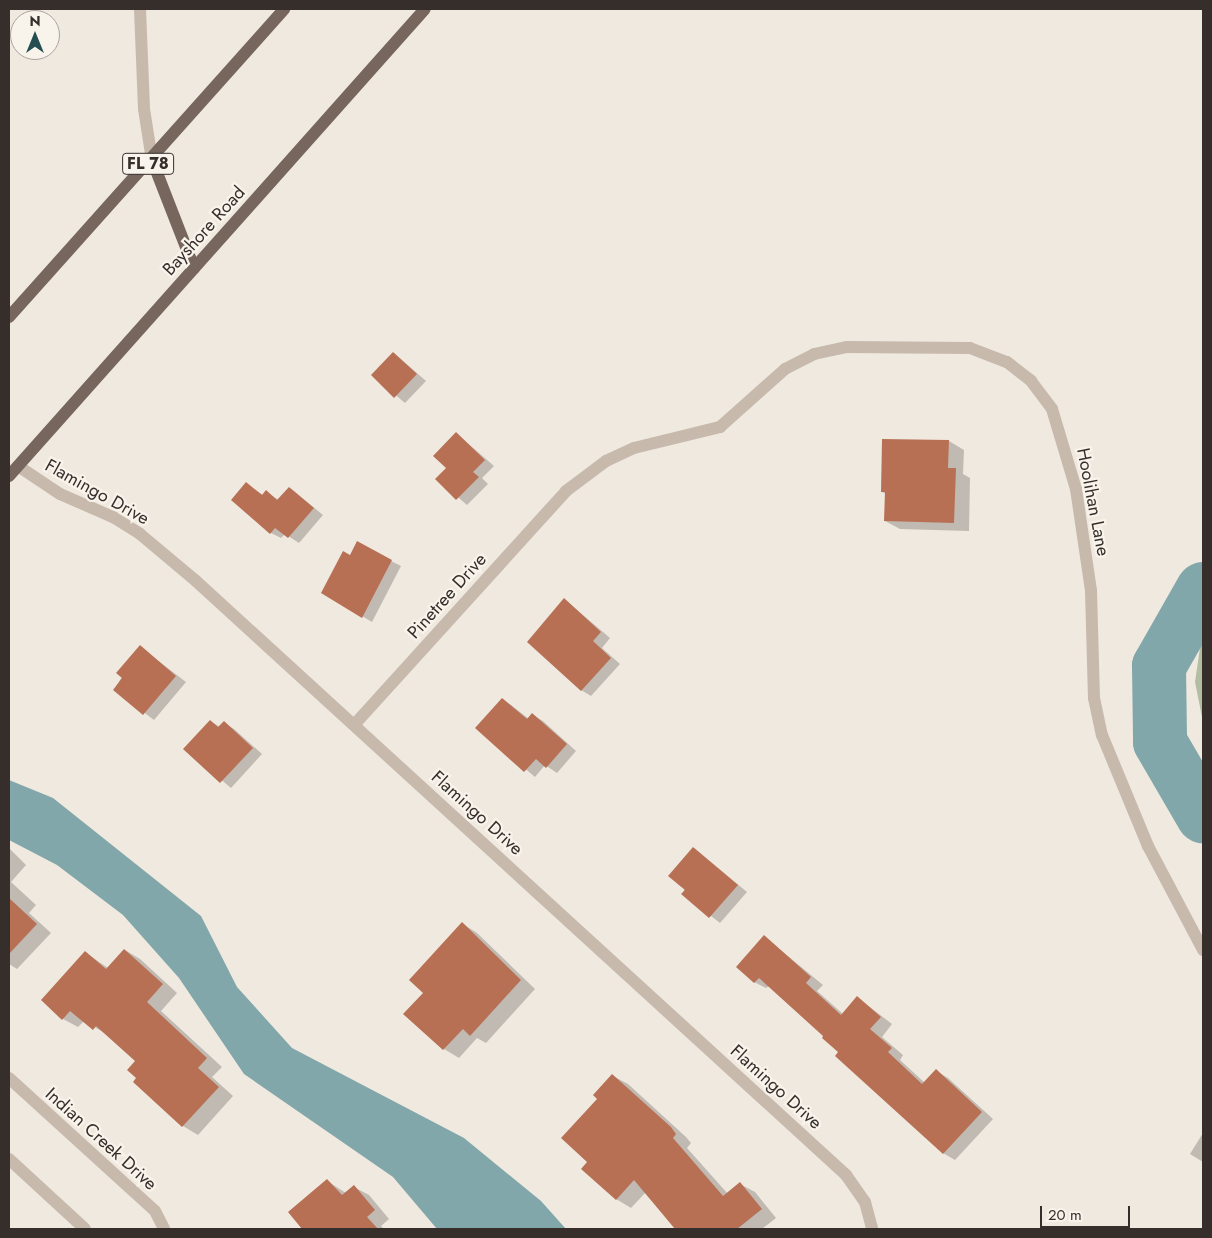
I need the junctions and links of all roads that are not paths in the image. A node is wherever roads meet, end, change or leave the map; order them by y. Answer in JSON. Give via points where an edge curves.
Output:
{"nodes":[{"id":1,"x":140,"y":9,"type":"edge"},
{"id":2,"x":284,"y":9,"type":"edge"},
{"id":3,"x":425,"y":9,"type":"edge"},
{"id":4,"x":152,"y":160,"type":"junction"},
{"id":5,"x":194,"y":268,"type":"junction"},
{"id":6,"x":9,"y":317,"type":"edge"},
{"id":7,"x":13,"y":471,"type":"edge"},
{"id":8,"x":566,"y":491,"type":"joint"},
{"id":9,"x":354,"y":725,"type":"junction"},
{"id":10,"x":1203,"y":950,"type":"edge"},
{"id":11,"x":9,"y":1078,"type":"edge"},
{"id":12,"x":9,"y":1159,"type":"edge"},
{"id":13,"x":84,"y":1229,"type":"edge"},
{"id":14,"x":164,"y":1229,"type":"edge"},
{"id":15,"x":872,"y":1229,"type":"edge"}],
"edges":[{"from":1,"to":4,"type":"street","via":[[144,109]]},
{"from":2,"to":4,"type":"main road","number":"FL 78"},
{"from":3,"to":5,"type":"main road","name":"Bayshore Road"},
{"from":4,"to":5,"type":"main road"},
{"from":4,"to":6,"type":"main road","number":"FL 78"},
{"from":5,"to":7,"type":"main road","name":"Bayshore Road"},
{"from":7,"to":9,"type":"street","name":"Flamingo Drive","via":[[113,517],[140,534]]},
{"from":8,"to":9,"type":"street","name":"Pinetree Drive"},
{"from":8,"to":10,"type":"street","name":"Hoolihan Lane","via":[[606,461],[634,448],[720,427],[785,370],[814,354],[847,346],[970,348],[1007,362],[1031,381],[1052,409],[1076,489],[1091,591],[1094,698],[1102,735],[1148,846]]},
{"from":9,"to":15,"type":"street","name":"Flamingo Drive","via":[[846,1175],[864,1202]]},
{"from":11,"to":14,"type":"street","name":"Indian Creek Drive","via":[[155,1211]]},
{"from":12,"to":13,"type":"street"}]}
